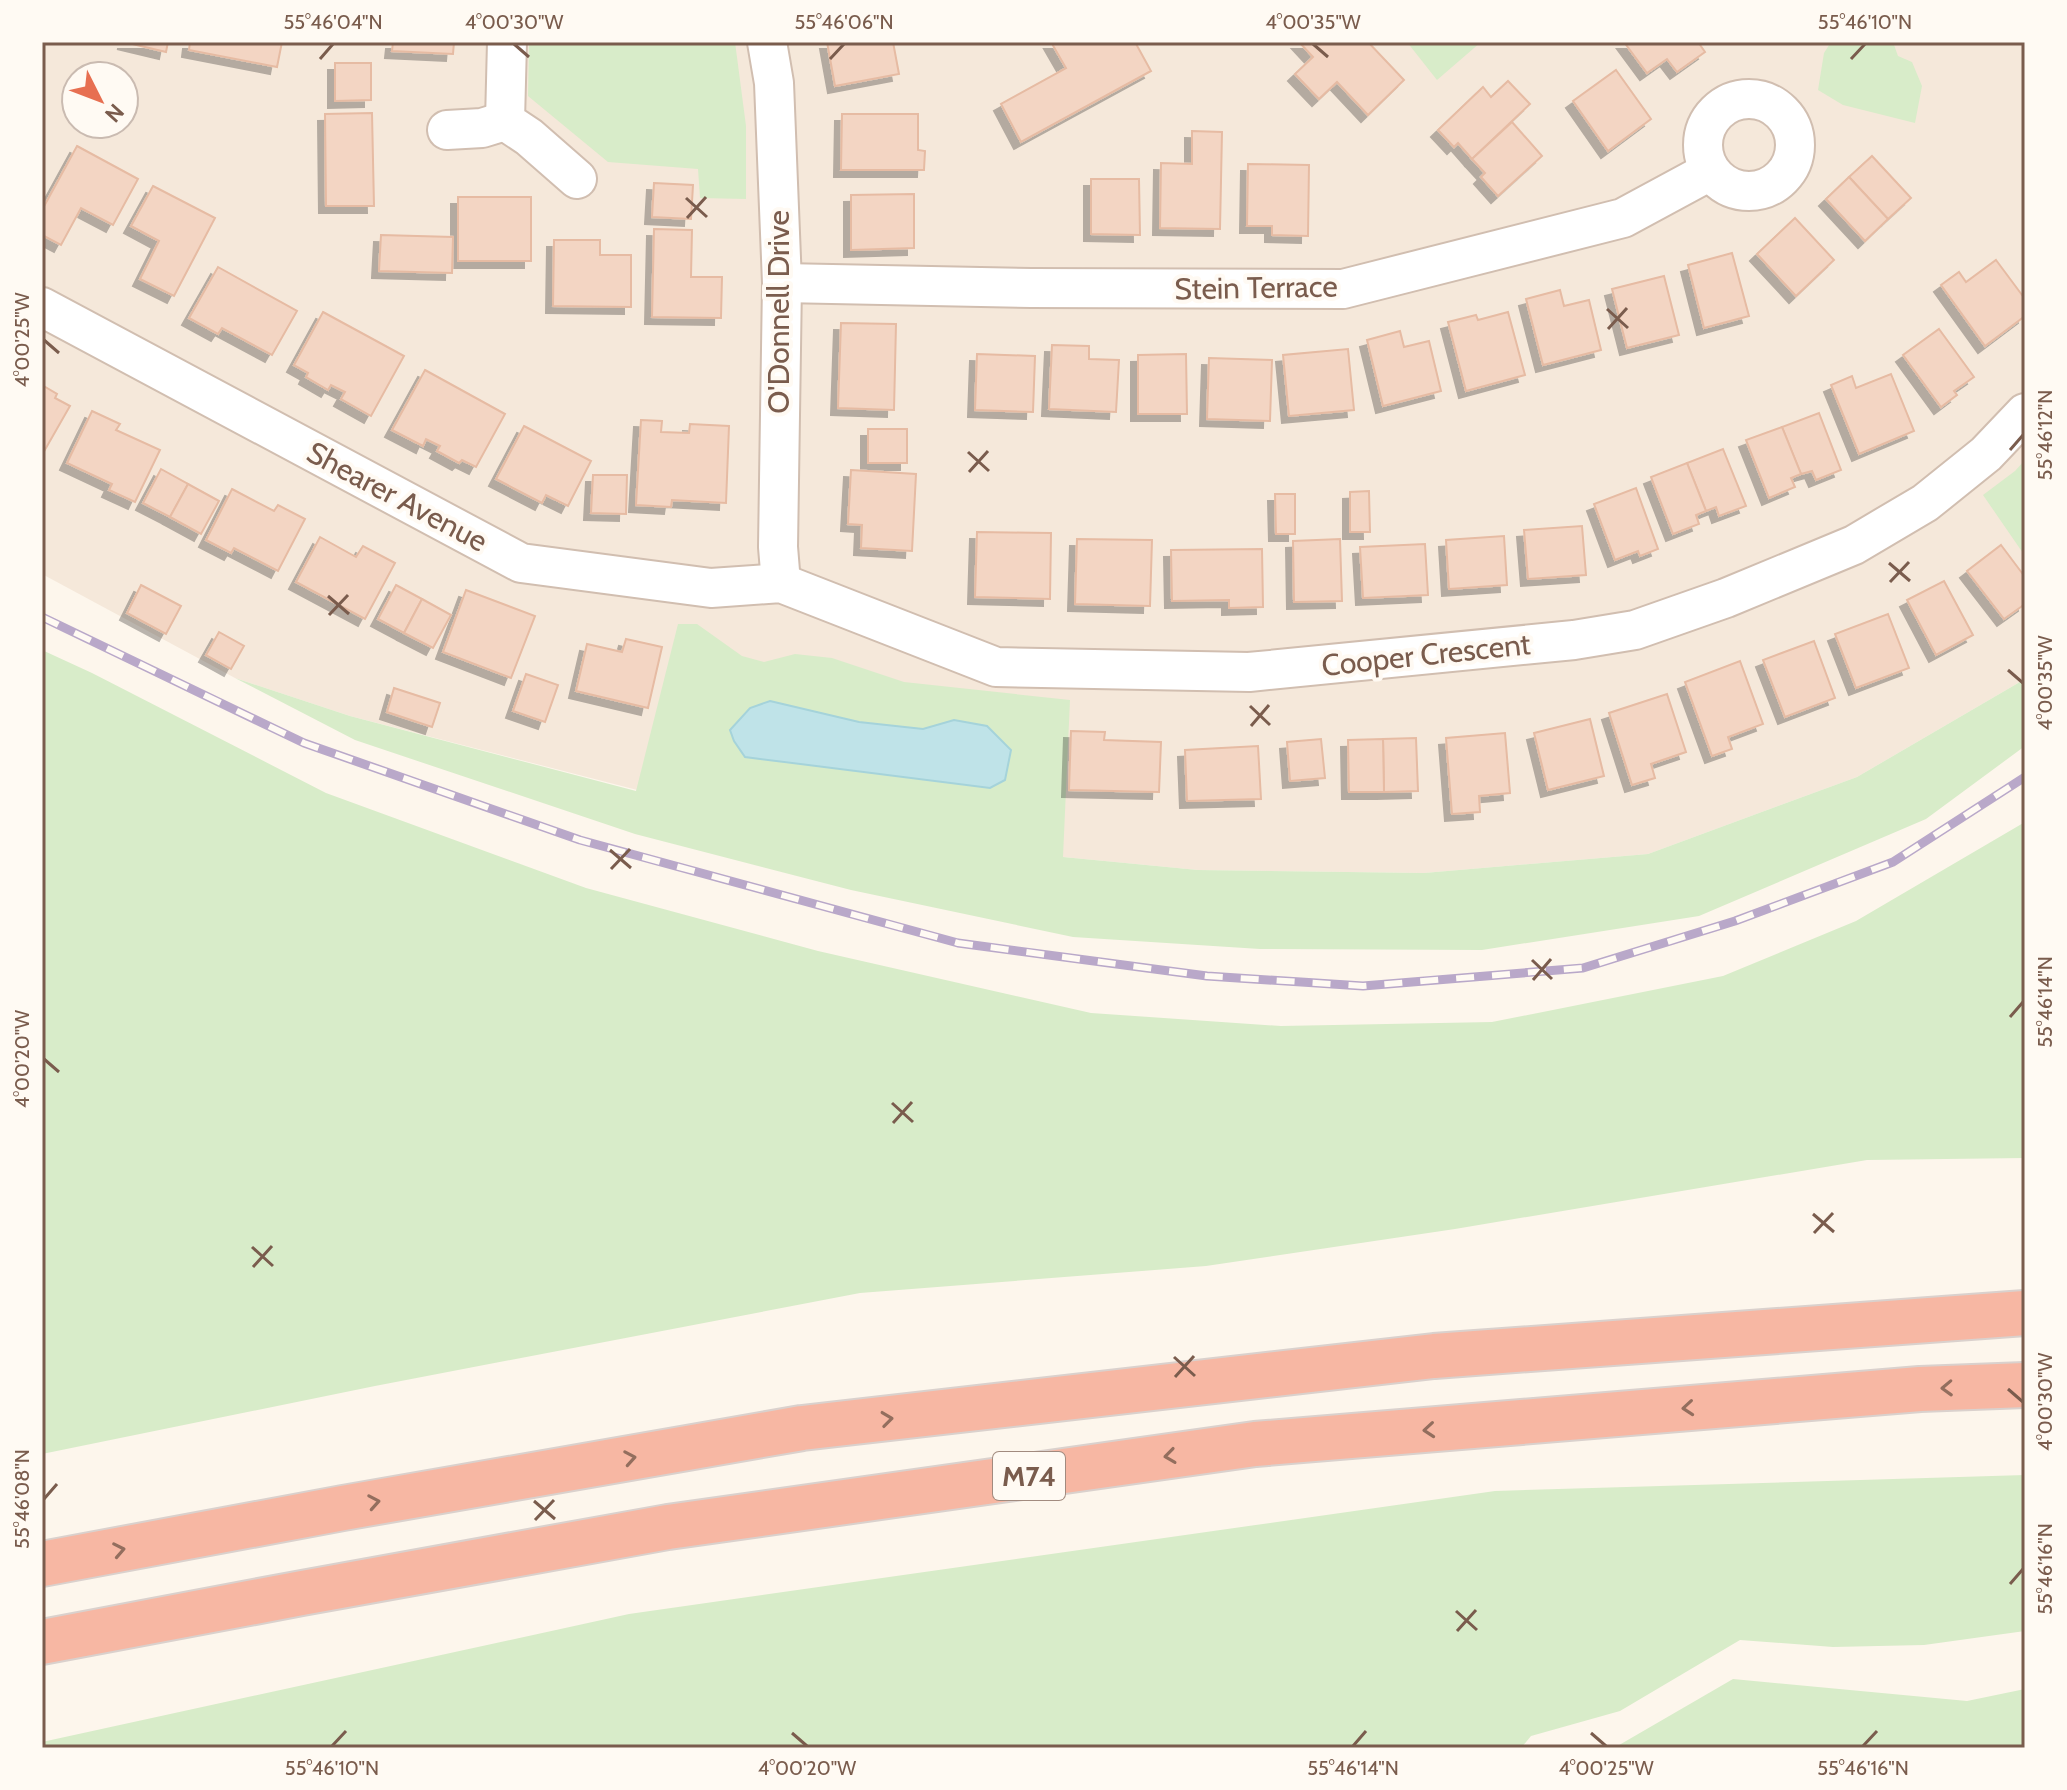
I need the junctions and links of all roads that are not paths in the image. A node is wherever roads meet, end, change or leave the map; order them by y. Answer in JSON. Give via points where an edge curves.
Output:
{"nodes":[{"id":1,"x":507,"y":42,"type":"edge"},
{"id":2,"x":767,"y":42,"type":"edge"},
{"id":3,"x":505,"y":121,"type":"junction"},
{"id":4,"x":447,"y":130,"type":"dead end"},
{"id":5,"x":1710,"y":171,"type":"dead end"},
{"id":6,"x":577,"y":179,"type":"dead end"},
{"id":7,"x":782,"y":283,"type":"junction"},
{"id":8,"x":42,"y":307,"type":"edge"},
{"id":9,"x":2025,"y":413,"type":"edge"},
{"id":10,"x":781,"y":583,"type":"junction"},
{"id":11,"x":2025,"y":1313,"type":"edge"},
{"id":12,"x":2025,"y":1385,"type":"edge"},
{"id":13,"x":42,"y":1564,"type":"edge"},
{"id":14,"x":42,"y":1642,"type":"edge"}],
"edges":[{"from":1,"to":3,"type":"street"},
{"from":2,"to":7,"type":"street","name":"O'Donnell Drive","via":[[774,83]]},
{"from":3,"to":4,"type":"street"},
{"from":3,"to":6,"type":"street"},
{"from":5,"to":7,"type":"street","name":"Stein Terrace","via":[[1623,218],[1343,289]]},
{"from":7,"to":10,"type":"street","name":"O'Donnell Drive"},
{"from":8,"to":10,"type":"street","name":"Shearer Avenue","via":[[521,563],[711,588]]},
{"from":9,"to":10,"type":"street","name":"Cooper Crescent","via":[[1986,454],[1925,503],[1854,545],[1635,630],[1574,640],[1249,672],[996,667]]},
{"from":13,"to":11,"type":"highway","one_way":true,"via":[[802,1428],[1434,1356]]},
{"from":12,"to":14,"type":"highway","number":"M74","one_way":true,"via":[[1255,1444],[668,1527]]}]}
